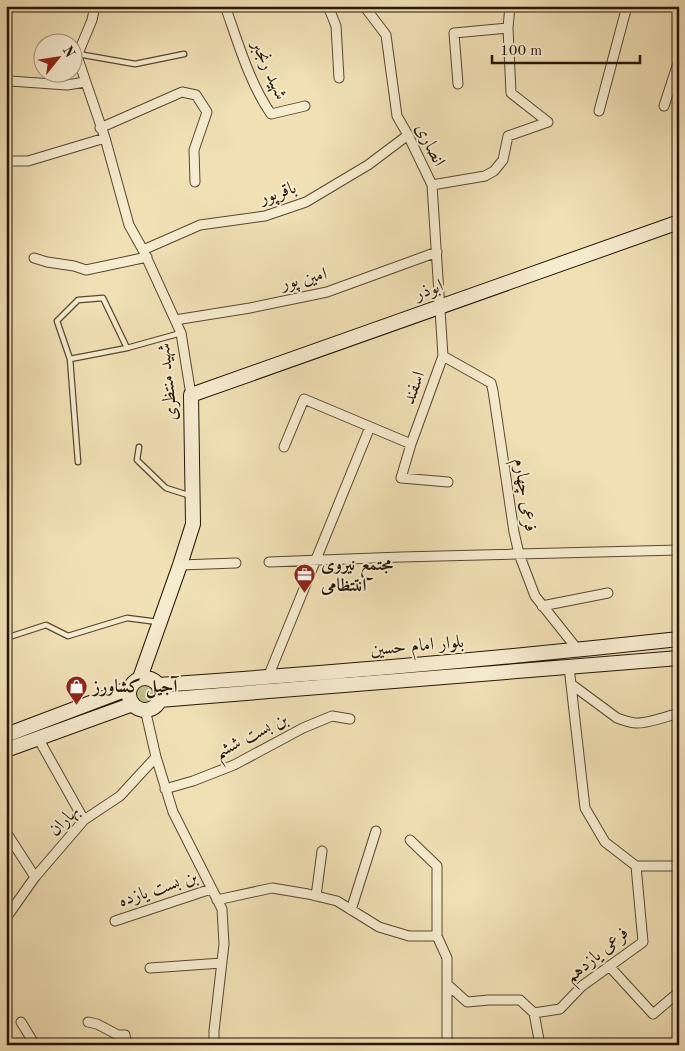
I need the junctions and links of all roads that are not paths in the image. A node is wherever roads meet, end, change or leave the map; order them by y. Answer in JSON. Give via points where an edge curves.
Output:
{"nodes":[{"id":1,"x":95,"y":6,"type":"edge"},
{"id":2,"x":225,"y":6,"type":"edge"},
{"id":3,"x":328,"y":6,"type":"edge"},
{"id":4,"x":364,"y":6,"type":"edge"},
{"id":5,"x":510,"y":6,"type":"edge"},
{"id":6,"x":627,"y":6,"type":"edge"},
{"id":7,"x":508,"y":28,"type":"junction"},
{"id":8,"x":82,"y":44,"type":"edge"},
{"id":9,"x":184,"y":54,"type":"dead end"},
{"id":10,"x":82,"y":55,"type":"edge"},
{"id":11,"x":679,"y":60,"type":"edge"},
{"id":12,"x":82,"y":72,"type":"edge"},
{"id":13,"x":339,"y":78,"type":"dead end"},
{"id":14,"x":10,"y":81,"type":"dead end"},
{"id":15,"x":85,"y":82,"type":"junction"},
{"id":16,"x":458,"y":84,"type":"dead end"},
{"id":17,"x":305,"y":106,"type":"dead end"},
{"id":18,"x":664,"y":106,"type":"dead end"},
{"id":19,"x":599,"y":111,"type":"dead end"},
{"id":20,"x":100,"y":128,"type":"junction"},
{"id":21,"x":408,"y":135,"type":"junction"},
{"id":22,"x":105,"y":138,"type":"junction"},
{"id":23,"x":6,"y":161,"type":"edge"},
{"id":24,"x":195,"y":182,"type":"dead end"},
{"id":25,"x":432,"y":185,"type":"junction"},
{"id":26,"x":679,"y":222,"type":"edge"},
{"id":27,"x":437,"y":252,"type":"junction"},
{"id":28,"x":145,"y":253,"type":"junction"},
{"id":29,"x":34,"y":258,"type":"dead end"},
{"id":30,"x":440,"y":306,"type":"junction"},
{"id":31,"x":175,"y":320,"type":"junction"},
{"id":32,"x":181,"y":333,"type":"junction"},
{"id":33,"x":127,"y":348,"type":"junction"},
{"id":34,"x":443,"y":356,"type":"junction"},
{"id":35,"x":70,"y":359,"type":"junction"},
{"id":36,"x":191,"y":395,"type":"junction"},
{"id":37,"x":370,"y":427,"type":"junction"},
{"id":38,"x":412,"y":444,"type":"junction"},
{"id":39,"x":139,"y":447,"type":"dead end"},
{"id":40,"x":284,"y":447,"type":"dead end"},
{"id":41,"x":78,"y":462,"type":"dead end"},
{"id":42,"x":448,"y":482,"type":"dead end"},
{"id":43,"x":192,"y":496,"type":"junction"},
{"id":44,"x":679,"y":550,"type":"edge"},
{"id":45,"x":519,"y":554,"type":"junction"},
{"id":46,"x":316,"y":561,"type":"junction"},
{"id":47,"x":269,"y":562,"type":"dead end"},
{"id":48,"x":236,"y":563,"type":"dead end"},
{"id":49,"x":180,"y":565,"type":"junction"},
{"id":50,"x":608,"y":593,"type":"dead end"},
{"id":51,"x":542,"y":606,"type":"junction"},
{"id":52,"x":159,"y":623,"type":"junction"},
{"id":53,"x":6,"y":638,"type":"edge"},
{"id":54,"x":679,"y":639,"type":"edge"},
{"id":55,"x":578,"y":650,"type":"junction"},
{"id":56,"x":679,"y":658,"type":"edge"},
{"id":57,"x":569,"y":667,"type":"junction"},
{"id":58,"x":268,"y":677,"type":"junction"},
{"id":59,"x":135,"y":683,"type":"junction"},
{"id":60,"x":571,"y":684,"type":"junction"},
{"id":61,"x":158,"y":685,"type":"junction"},
{"id":62,"x":159,"y":700,"type":"junction"},
{"id":63,"x":139,"y":707,"type":"junction"},
{"id":64,"x":679,"y":712,"type":"edge"},
{"id":65,"x":350,"y":719,"type":"dead end"},
{"id":66,"x":6,"y":735,"type":"edge"},
{"id":67,"x":38,"y":738,"type":"junction"},
{"id":68,"x":6,"y":750,"type":"edge"},
{"id":69,"x":156,"y":757,"type":"junction"},
{"id":70,"x":166,"y":789,"type":"junction"},
{"id":71,"x":84,"y":820,"type":"junction"},
{"id":72,"x":376,"y":831,"type":"dead end"},
{"id":73,"x":6,"y":832,"type":"edge"},
{"id":74,"x":410,"y":840,"type":"dead end"},
{"id":75,"x":322,"y":851,"type":"dead end"},
{"id":76,"x":636,"y":866,"type":"junction"},
{"id":77,"x":679,"y":866,"type":"edge"},
{"id":78,"x":35,"y":877,"type":"junction"},
{"id":79,"x":211,"y":889,"type":"junction"},
{"id":80,"x":316,"y":896,"type":"junction"},
{"id":81,"x":217,"y":900,"type":"junction"},
{"id":82,"x":351,"y":910,"type":"junction"},
{"id":83,"x":6,"y":918,"type":"edge"},
{"id":84,"x":115,"y":921,"type":"dead end"},
{"id":85,"x":437,"y":936,"type":"junction"},
{"id":86,"x":222,"y":963,"type":"junction"},
{"id":87,"x":609,"y":966,"type":"junction"},
{"id":88,"x":150,"y":968,"type":"dead end"},
{"id":89,"x":447,"y":984,"type":"junction"},
{"id":90,"x":679,"y":992,"type":"edge"},
{"id":91,"x":534,"y":1013,"type":"junction"},
{"id":92,"x":21,"y":1022,"type":"dead end"},
{"id":93,"x":88,"y":1022,"type":"dead end"},
{"id":94,"x":35,"y":1045,"type":"edge"},
{"id":95,"x":127,"y":1045,"type":"edge"},
{"id":96,"x":214,"y":1045,"type":"edge"},
{"id":97,"x":447,"y":1045,"type":"edge"},
{"id":98,"x":540,"y":1045,"type":"edge"}],
"edges":[{"from":1,"to":8,"type":"street"},
{"from":2,"to":17,"type":"street","name":"شهید رنجبر","via":[[249,71],[271,114]]},
{"from":3,"to":13,"type":"street","via":[[336,26]]},
{"from":4,"to":21,"type":"street","name":"انصاری","via":[[386,35],[397,116]]},
{"from":5,"to":7,"type":"street"},
{"from":6,"to":19,"type":"street"},
{"from":7,"to":16,"type":"street","via":[[454,33]]},
{"from":7,"to":25,"type":"street","via":[[511,93],[548,122],[508,136],[503,160],[485,176]]},
{"from":9,"to":10,"type":"lane","via":[[136,64]]},
{"from":11,"to":18,"type":"street"},
{"from":12,"to":15,"type":"street","name":"شهید منتظری"},
{"from":14,"to":15,"type":"street","via":[[67,85]]},
{"from":15,"to":20,"type":"street","name":"شهید منتظری"},
{"from":20,"to":22,"type":"street","name":"شهید منتظری"},
{"from":20,"to":24,"type":"street","via":[[182,92],[196,96],[207,112],[194,150]]},
{"from":21,"to":25,"type":"street","name":"انصاری"},
{"from":21,"to":28,"type":"street","name":"باقرپور","via":[[368,165],[306,202],[265,216],[200,225]]},
{"from":22,"to":23,"type":"street","via":[[28,161]]},
{"from":22,"to":28,"type":"street","name":"شهید منتظری","via":[[129,225]]},
{"from":25,"to":27,"type":"street","name":"انصاری"},
{"from":26,"to":30,"type":"street","name":"ابوذر"},
{"from":27,"to":30,"type":"street","name":"انصاری"},
{"from":27,"to":31,"type":"street","name":"امین پور","via":[[327,292]]},
{"from":28,"to":29,"type":"street","name":"باقرپور","via":[[86,270]]},
{"from":28,"to":31,"type":"street","name":"شهید منتظری"},
{"from":30,"to":34,"type":"street","name":"اسفند"},
{"from":30,"to":36,"type":"street","name":"ابوذر"},
{"from":31,"to":32,"type":"street","name":"شهید منتظری"},
{"from":32,"to":33,"type":"lane"},
{"from":32,"to":36,"type":"street","name":"شهید منتظری"},
{"from":33,"to":35,"type":"lane"},
{"from":33,"to":35,"type":"lane","via":[[103,298],[78,300],[57,320]]},
{"from":34,"to":38,"type":"street","name":"اسفند"},
{"from":34,"to":45,"type":"street","name":"فرعی چهارم","via":[[491,383]]},
{"from":35,"to":41,"type":"lane"},
{"from":36,"to":43,"type":"street","name":"شهید منتظری"},
{"from":37,"to":38,"type":"street"},
{"from":37,"to":40,"type":"street","via":[[304,399]]},
{"from":37,"to":46,"type":"street"},
{"from":38,"to":42,"type":"street","name":"اسفند","via":[[400,478]]},
{"from":39,"to":43,"type":"lane","via":[[137,460],[166,488]]},
{"from":43,"to":49,"type":"street","name":"شهید منتظری","via":[[193,524]]},
{"from":44,"to":45,"type":"street"},
{"from":45,"to":46,"type":"street"},
{"from":45,"to":51,"type":"street","name":"فرعی چهارم"},
{"from":46,"to":47,"type":"street"},
{"from":46,"to":58,"type":"street"},
{"from":48,"to":49,"type":"street"},
{"from":49,"to":52,"type":"street","name":"شهید منتظری"},
{"from":50,"to":51,"type":"street"},
{"from":51,"to":55,"type":"street","name":"فرعی چهارم"},
{"from":52,"to":53,"type":"lane","via":[[127,618],[68,636],[46,625]]},
{"from":52,"to":59,"type":"street","name":"شهید منتظری"},
{"from":54,"to":55,"type":"street","name":"بلوار امام حسین"},
{"from":55,"to":58,"type":"street","name":"بلوار امام حسین"},
{"from":56,"to":57,"type":"street","name":"بلوار امام حسین"},
{"from":57,"to":60,"type":"street"},
{"from":57,"to":62,"type":"street","name":"بلوار امام حسین"},
{"from":58,"to":61,"type":"street","name":"بلوار امام حسین"},
{"from":59,"to":61,"type":"street","via":[[145,678]]},
{"from":59,"to":63,"type":"street","via":[[129,696]]},
{"from":59,"to":66,"type":"street"},
{"from":60,"to":64,"type":"street","via":[[625,721],[638,724]]},
{"from":60,"to":76,"type":"street","via":[[585,808],[605,842]]},
{"from":61,"to":62,"type":"street"},
{"from":62,"to":63,"type":"street","via":[[153,707]]},
{"from":63,"to":67,"type":"street"},
{"from":63,"to":69,"type":"street"},
{"from":65,"to":70,"type":"street","name":"بن بست ششم","via":[[332,716],[234,764],[193,782]]},
{"from":67,"to":68,"type":"street"},
{"from":67,"to":71,"type":"street"},
{"from":69,"to":70,"type":"street"},
{"from":69,"to":71,"type":"street","name":"بهاران","via":[[120,796]]},
{"from":70,"to":79,"type":"street","via":[[172,812]]},
{"from":71,"to":78,"type":"street","name":"بهاران"},
{"from":72,"to":82,"type":"street"},
{"from":73,"to":78,"type":"street"},
{"from":74,"to":85,"type":"street","via":[[437,866]]},
{"from":75,"to":80,"type":"street"},
{"from":76,"to":77,"type":"street"},
{"from":76,"to":87,"type":"street","name":"فرعی یازدهم","via":[[643,942]]},
{"from":78,"to":83,"type":"street","name":"بهاران"},
{"from":79,"to":81,"type":"street"},
{"from":79,"to":84,"type":"street","name":"بن بست یازده"},
{"from":80,"to":81,"type":"street","via":[[272,888]]},
{"from":80,"to":82,"type":"street","via":[[338,901]]},
{"from":81,"to":86,"type":"street","via":[[222,909]]},
{"from":82,"to":85,"type":"street","via":[[379,927],[409,936]]},
{"from":85,"to":89,"type":"street","via":[[447,958]]},
{"from":86,"to":88,"type":"street"},
{"from":86,"to":96,"type":"street"},
{"from":87,"to":90,"type":"street","via":[[653,1014]]},
{"from":87,"to":91,"type":"street","name":"فرعی یازدهم","via":[[582,986],[560,1009]]},
{"from":89,"to":91,"type":"street","via":[[468,1002],[520,1000]]},
{"from":89,"to":97,"type":"street"},
{"from":91,"to":98,"type":"street"},
{"from":92,"to":94,"type":"street"},
{"from":93,"to":95,"type":"street","via":[[125,1035]]}]}
